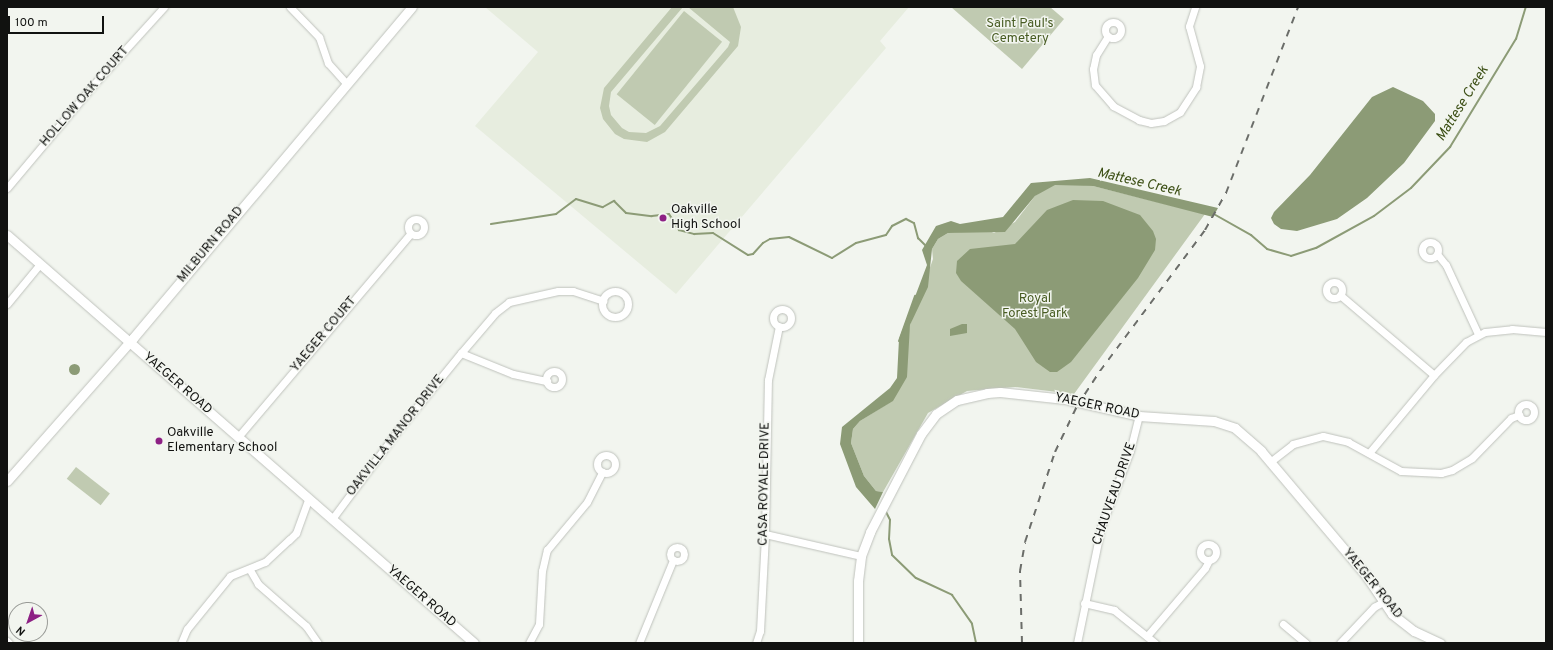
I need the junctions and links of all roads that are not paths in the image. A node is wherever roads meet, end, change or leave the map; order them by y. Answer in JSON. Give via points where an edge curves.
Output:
{"nodes":[{"id":1,"x":164,"y":7,"type":"edge"},
{"id":2,"x":290,"y":7,"type":"edge"},
{"id":3,"x":412,"y":7,"type":"edge"},
{"id":4,"x":1195,"y":7,"type":"edge"},
{"id":5,"x":1108,"y":36,"type":"dead end"},
{"id":6,"x":347,"y":84,"type":"junction"},
{"id":7,"x":7,"y":188,"type":"edge"},
{"id":8,"x":411,"y":233,"type":"dead end"},
{"id":9,"x":7,"y":235,"type":"edge"},
{"id":10,"x":1437,"y":254,"type":"dead end"},
{"id":11,"x":40,"y":264,"type":"junction"},
{"id":12,"x":1340,"y":295,"type":"dead end"},
{"id":13,"x":603,"y":301,"type":"dead end"},
{"id":14,"x":7,"y":304,"type":"edge"},
{"id":15,"x":779,"y":326,"type":"dead end"},
{"id":16,"x":1546,"y":332,"type":"edge"},
{"id":17,"x":1478,"y":334,"type":"junction"},
{"id":18,"x":129,"y":343,"type":"junction"},
{"id":19,"x":461,"y":354,"type":"junction"},
{"id":20,"x":1434,"y":375,"type":"junction"},
{"id":21,"x":547,"y":381,"type":"dead end"},
{"id":22,"x":1139,"y":416,"type":"junction"},
{"id":23,"x":1519,"y":416,"type":"dead end"},
{"id":24,"x":238,"y":437,"type":"junction"},
{"id":25,"x":1369,"y":453,"type":"junction"},
{"id":26,"x":1270,"y":462,"type":"junction"},
{"id":27,"x":602,"y":472,"type":"dead end"},
{"id":28,"x":7,"y":482,"type":"edge"},
{"id":29,"x":308,"y":498,"type":"junction"},
{"id":30,"x":332,"y":519,"type":"junction"},
{"id":31,"x":765,"y":534,"type":"junction"},
{"id":32,"x":861,"y":556,"type":"junction"},
{"id":33,"x":673,"y":560,"type":"dead end"},
{"id":34,"x":1209,"y":560,"type":"dead end"},
{"id":35,"x":250,"y":570,"type":"junction"},
{"id":36,"x":1383,"y":602,"type":"junction"},
{"id":37,"x":1084,"y":603,"type":"junction"},
{"id":38,"x":1282,"y":624,"type":"dead end"},
{"id":39,"x":1147,"y":636,"type":"junction"},
{"id":40,"x":7,"y":641,"type":"edge"},
{"id":41,"x":9,"y":643,"type":"edge"},
{"id":42,"x":181,"y":643,"type":"edge"},
{"id":43,"x":318,"y":643,"type":"edge"},
{"id":44,"x":474,"y":643,"type":"edge"},
{"id":45,"x":529,"y":643,"type":"edge"},
{"id":46,"x":638,"y":643,"type":"edge"},
{"id":47,"x":756,"y":643,"type":"edge"},
{"id":48,"x":858,"y":643,"type":"edge"},
{"id":49,"x":1077,"y":643,"type":"edge"},
{"id":50,"x":1154,"y":643,"type":"edge"},
{"id":51,"x":1306,"y":643,"type":"edge"},
{"id":52,"x":1340,"y":643,"type":"edge"},
{"id":53,"x":1440,"y":643,"type":"edge"}],
"edges":[{"from":1,"to":7,"type":"street","name":"HOLLOW OAK COURT","via":[[95,83]]},
{"from":2,"to":6,"type":"street","via":[[319,37],[328,63]]},
{"from":3,"to":6,"type":"street","name":"MILBURN ROAD"},
{"from":4,"to":5,"type":"street","via":[[1189,26],[1200,66],[1196,87],[1180,112],[1164,121],[1151,123],[1139,120],[1113,106],[1095,85],[1094,62]]},
{"from":6,"to":18,"type":"street","name":"MILBURN ROAD"},
{"from":8,"to":24,"type":"street","name":"YAEGER COURT"},
{"from":9,"to":11,"type":"street","name":"YAEGER ROAD"},
{"from":10,"to":17,"type":"street","via":[[1446,264]]},
{"from":11,"to":14,"type":"street"},
{"from":11,"to":18,"type":"street","name":"YAEGER ROAD"},
{"from":12,"to":20,"type":"street"},
{"from":13,"to":19,"type":"street","name":"OAKVILLA MANOR DRIVE","via":[[566,291],[539,294],[509,302],[495,313]]},
{"from":15,"to":31,"type":"street","name":"CASA ROYALE DRIVE","via":[[768,380]]},
{"from":16,"to":17,"type":"street","via":[[1512,329]]},
{"from":17,"to":20,"type":"street","via":[[1457,349]]},
{"from":18,"to":24,"type":"street","name":"YAEGER ROAD"},
{"from":18,"to":28,"type":"street","name":"MILBURN ROAD"},
{"from":19,"to":21,"type":"street","via":[[513,374]]},
{"from":19,"to":30,"type":"street","name":"OAKVILLA MANOR DRIVE"},
{"from":20,"to":25,"type":"street"},
{"from":22,"to":26,"type":"street","name":"YAEGER ROAD","via":[[1222,423],[1244,435]]},
{"from":22,"to":32,"type":"street","name":"YAEGER ROAD","via":[[1049,396],[1000,392],[971,395],[944,407],[927,425],[878,517]]},
{"from":22,"to":37,"type":"street","name":"CHAUVEAU DRIVE","via":[[1130,451],[1100,527]]},
{"from":23,"to":25,"type":"street","via":[[1511,418],[1472,458],[1452,470],[1430,474],[1401,472]]},
{"from":24,"to":29,"type":"street","name":"YAEGER ROAD"},
{"from":25,"to":26,"type":"street","via":[[1348,442],[1323,436],[1293,444]]},
{"from":26,"to":36,"type":"street","name":"YAEGER ROAD","via":[[1365,574]]},
{"from":27,"to":45,"type":"street","via":[[587,502],[547,550],[542,572],[539,624]]},
{"from":29,"to":30,"type":"street","name":"YAEGER ROAD"},
{"from":29,"to":35,"type":"street","via":[[296,532],[265,562]]},
{"from":30,"to":44,"type":"street","name":"YAEGER ROAD"},
{"from":31,"to":32,"type":"street"},
{"from":31,"to":47,"type":"street","name":"CASA ROYALE DRIVE","via":[[760,631]]},
{"from":32,"to":48,"type":"street","name":"YAEGER ROAD","via":[[858,581]]},
{"from":33,"to":46,"type":"street"},
{"from":34,"to":39,"type":"street"},
{"from":35,"to":42,"type":"street","via":[[230,576],[187,629]]},
{"from":35,"to":43,"type":"street","via":[[258,584],[306,626]]},
{"from":36,"to":52,"type":"street","via":[[1374,607]]},
{"from":36,"to":53,"type":"street","name":"YAEGER ROAD","via":[[1405,625]]},
{"from":37,"to":39,"type":"street","via":[[1114,610]]},
{"from":37,"to":49,"type":"street","name":"CHAUVEAU DRIVE"},
{"from":38,"to":51,"type":"street"},
{"from":39,"to":50,"type":"street"},
{"from":40,"to":41,"type":"street"}]}
